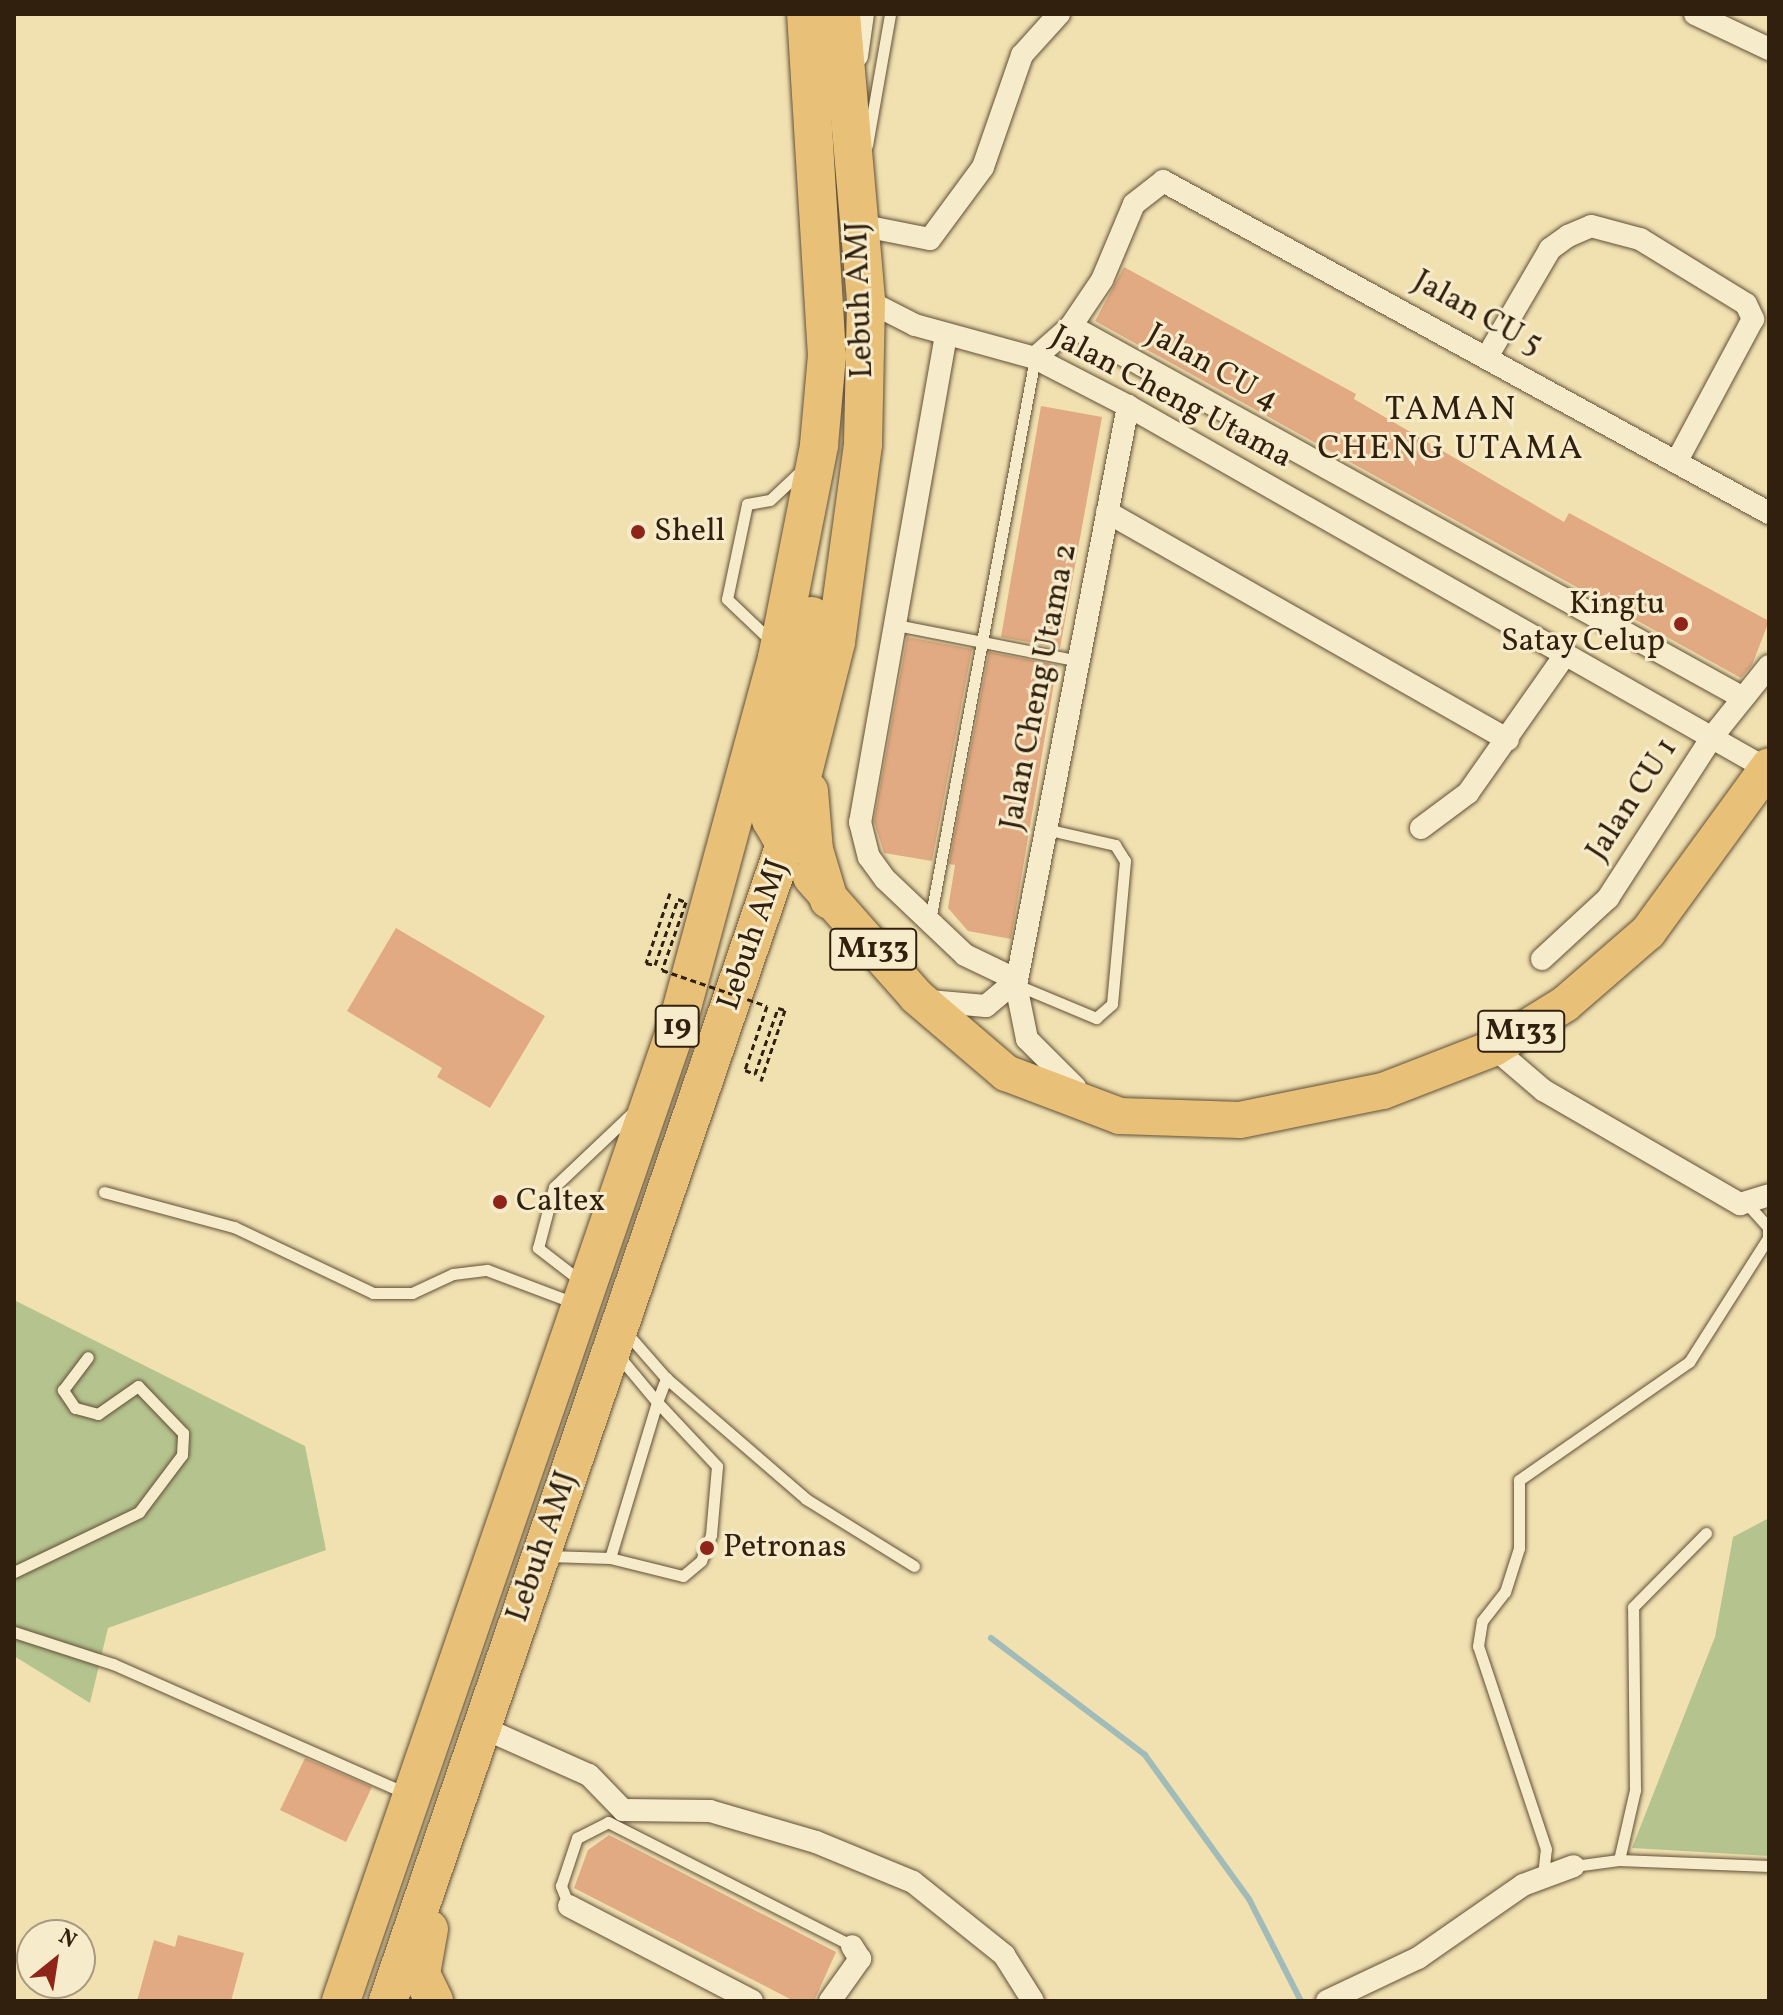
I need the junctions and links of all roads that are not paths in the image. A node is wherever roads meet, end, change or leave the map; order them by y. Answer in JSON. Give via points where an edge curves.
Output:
{"nodes":[{"id":1,"x":806,"y":14,"type":"edge"},
{"id":2,"x":841,"y":14,"type":"edge"},
{"id":3,"x":863,"y":14,"type":"edge"},
{"id":4,"x":890,"y":14,"type":"edge"},
{"id":5,"x":1059,"y":14,"type":"edge"},
{"id":6,"x":1695,"y":14,"type":"edge"},
{"id":7,"x":1769,"y":49,"type":"edge"},
{"id":8,"x":850,"y":107,"type":"junction"},
{"id":9,"x":858,"y":207,"type":"junction"},
{"id":10,"x":866,"y":300,"type":"junction"},
{"id":11,"x":1071,"y":326,"type":"junction"},
{"id":12,"x":946,"y":335,"type":"junction"},
{"id":13,"x":827,"y":356,"type":"junction"},
{"id":14,"x":1487,"y":357,"type":"junction"},
{"id":15,"x":1035,"y":358,"type":"junction"},
{"id":16,"x":1128,"y":406,"type":"junction"},
{"id":17,"x":819,"y":445,"type":"junction"},
{"id":18,"x":1677,"y":461,"type":"junction"},
{"id":19,"x":1107,"y":512,"type":"junction"},
{"id":20,"x":1769,"y":513,"type":"edge"},
{"id":21,"x":896,"y":625,"type":"junction"},
{"id":22,"x":982,"y":642,"type":"junction"},
{"id":23,"x":1565,"y":655,"type":"junction"},
{"id":24,"x":777,"y":658,"type":"junction"},
{"id":25,"x":1075,"y":660,"type":"junction"},
{"id":26,"x":1769,"y":666,"type":"edge"},
{"id":27,"x":1743,"y":698,"type":"junction"},
{"id":28,"x":820,"y":713,"type":"junction"},
{"id":29,"x":1712,"y":737,"type":"junction"},
{"id":30,"x":1508,"y":740,"type":"junction"},
{"id":31,"x":1768,"y":767,"type":"edge"},
{"id":32,"x":1421,"y":828,"type":"dead end"},
{"id":33,"x":1045,"y":829,"type":"junction"},
{"id":34,"x":785,"y":844,"type":"junction"},
{"id":35,"x":829,"y":900,"type":"junction"},
{"id":36,"x":761,"y":914,"type":"junction"},
{"id":37,"x":710,"y":921,"type":"junction"},
{"id":38,"x":929,"y":923,"type":"junction"},
{"id":39,"x":1542,"y":959,"type":"dead end"},
{"id":40,"x":1016,"y":983,"type":"junction"},
{"id":41,"x":917,"y":997,"type":"junction"},
{"id":42,"x":1494,"y":1048,"type":"junction"},
{"id":43,"x":655,"y":1092,"type":"junction"},
{"id":44,"x":1170,"y":1123,"type":"junction"},
{"id":45,"x":104,"y":1192,"type":"dead end"},
{"id":46,"x":1769,"y":1195,"type":"edge"},
{"id":47,"x":1747,"y":1204,"type":"junction"},
{"id":48,"x":585,"y":1296,"type":"junction"},
{"id":49,"x":615,"y":1336,"type":"junction"},
{"id":50,"x":88,"y":1357,"type":"dead end"},
{"id":51,"x":666,"y":1378,"type":"junction"},
{"id":52,"x":657,"y":1402,"type":"junction"},
{"id":53,"x":1706,"y":1533,"type":"dead end"},
{"id":54,"x":540,"y":1555,"type":"junction"},
{"id":55,"x":610,"y":1558,"type":"junction"},
{"id":56,"x":914,"y":1566,"type":"dead end"},
{"id":57,"x":14,"y":1572,"type":"edge"},
{"id":58,"x":14,"y":1632,"type":"edge"},
{"id":59,"x":481,"y":1727,"type":"junction"},
{"id":60,"x":411,"y":1795,"type":"junction"},
{"id":61,"x":443,"y":1837,"type":"junction"},
{"id":62,"x":392,"y":1851,"type":"junction"},
{"id":63,"x":1619,"y":1860,"type":"junction"},
{"id":64,"x":1574,"y":1866,"type":"joint"},
{"id":65,"x":1769,"y":1866,"type":"edge"},
{"id":66,"x":1543,"y":1876,"type":"junction"},
{"id":67,"x":569,"y":1906,"type":"joint"},
{"id":68,"x":852,"y":1946,"type":"joint"},
{"id":69,"x":341,"y":2001,"type":"edge"},
{"id":70,"x":374,"y":2001,"type":"edge"},
{"id":71,"x":388,"y":2001,"type":"edge"},
{"id":72,"x":434,"y":2001,"type":"edge"},
{"id":73,"x":752,"y":2001,"type":"edge"},
{"id":74,"x":830,"y":2001,"type":"edge"},
{"id":75,"x":1033,"y":2001,"type":"edge"},
{"id":76,"x":1327,"y":2001,"type":"edge"}],
"edges":[{"from":1,"to":13,"type":"highway","name":"Lebuh AMJ","number":"19"},
{"from":2,"to":8,"type":"highway","name":"Lebuh AMJ","number":"19"},
{"from":3,"to":8,"type":"street"},
{"from":4,"to":9,"type":"lane"},
{"from":5,"to":9,"type":"street","via":[[1022,55],[983,167],[930,239]]},
{"from":6,"to":7,"type":"street"},
{"from":8,"to":9,"type":"highway","name":"Lebuh AMJ","number":"19"},
{"from":9,"to":10,"type":"highway","name":"Lebuh AMJ","number":"19"},
{"from":10,"to":12,"type":"street","name":"Jalan Cheng Utama"},
{"from":10,"to":28,"type":"highway","name":"Lebuh AMJ","number":"19","via":[[863,444]]},
{"from":11,"to":14,"type":"street","name":"Jalan CU 5","via":[[1151,185],[1175,184]]},
{"from":11,"to":15,"type":"street"},
{"from":11,"to":27,"type":"street","name":"Jalan CU 4"},
{"from":12,"to":15,"type":"street","name":"Jalan Cheng Utama"},
{"from":12,"to":21,"type":"street"},
{"from":13,"to":17,"type":"highway","name":"Lebuh AMJ","number":"19"},
{"from":13,"to":34,"type":"highway","via":[[825,525],[798,690],[770,793],[771,820]]},
{"from":14,"to":18,"type":"street","name":"Jalan CU 5"},
{"from":14,"to":18,"type":"street","via":[[1550,249],[1591,226],[1640,239],[1746,304],[1753,319]]},
{"from":15,"to":16,"type":"street","name":"Jalan Cheng Utama"},
{"from":15,"to":22,"type":"lane"},
{"from":16,"to":19,"type":"street","name":"Jalan Cheng Utama 2"},
{"from":16,"to":23,"type":"street","name":"Jalan Cheng Utama"},
{"from":17,"to":24,"type":"highway","name":"Lebuh AMJ","number":"19"},
{"from":17,"to":24,"type":"lane","via":[[788,487],[747,504],[727,599],[764,630]]},
{"from":18,"to":20,"type":"street","name":"Jalan CU 5"},
{"from":19,"to":25,"type":"street","name":"Jalan Cheng Utama 2"},
{"from":19,"to":30,"type":"street"},
{"from":21,"to":22,"type":"lane"},
{"from":21,"to":38,"type":"street","via":[[860,822],[877,868]]},
{"from":22,"to":25,"type":"lane"},
{"from":22,"to":38,"type":"lane"},
{"from":23,"to":29,"type":"street","name":"Jalan Cheng Utama"},
{"from":23,"to":30,"type":"street"},
{"from":24,"to":37,"type":"highway","name":"Lebuh AMJ","number":"19"},
{"from":25,"to":33,"type":"street","name":"Jalan Cheng Utama 2"},
{"from":26,"to":27,"type":"street","name":"Jalan CU 1"},
{"from":27,"to":29,"type":"street","name":"Jalan CU 1"},
{"from":28,"to":34,"type":"highway","name":"Lebuh AMJ","number":"19"},
{"from":28,"to":35,"type":"highway","via":[[808,800]]},
{"from":29,"to":31,"type":"street","name":"Jalan Cheng Utama"},
{"from":29,"to":39,"type":"street","name":"Jalan CU 1","via":[[1608,898]]},
{"from":30,"to":32,"type":"street","via":[[1456,805]]},
{"from":31,"to":42,"type":"main road","number":"M133","via":[[1636,946],[1565,1004]]},
{"from":33,"to":40,"type":"street","name":"Jalan Cheng Utama 2"},
{"from":33,"to":40,"type":"lane","via":[[1115,845],[1125,861],[1112,1004],[1096,1018]]},
{"from":34,"to":35,"type":"main road","number":"M133"},
{"from":34,"to":36,"type":"highway","name":"Lebuh AMJ","number":"19"},
{"from":34,"to":37,"type":"highway","via":[[740,876]]},
{"from":35,"to":36,"type":"highway","via":[[801,888],[781,893]]},
{"from":35,"to":41,"type":"main road","number":"M133"},
{"from":36,"to":49,"type":"highway","name":"Lebuh AMJ","number":"19"},
{"from":37,"to":43,"type":"highway","name":"Lebuh AMJ","number":"19"},
{"from":38,"to":40,"type":"street","via":[[965,955]]},
{"from":40,"to":41,"type":"street","via":[[986,1006],[952,1008]]},
{"from":40,"to":44,"type":"street","name":"Jalan Cheng Utama 2","via":[[1020,1023],[1050,1070],[1087,1093]]},
{"from":41,"to":44,"type":"main road","number":"M133","via":[[980,1055],[1032,1086],[1091,1108]]},
{"from":42,"to":44,"type":"main road","number":"M133","via":[[1313,1110]]},
{"from":42,"to":47,"type":"street","via":[[1543,1090]]},
{"from":43,"to":48,"type":"highway","name":"Lebuh AMJ","number":"19"},
{"from":43,"to":48,"type":"lane","via":[[554,1187],[538,1248]]},
{"from":45,"to":48,"type":"lane","via":[[234,1227],[373,1293],[412,1293],[453,1274],[487,1270]]},
{"from":46,"to":47,"type":"street"},
{"from":47,"to":66,"type":"lane","via":[[1768,1227],[1768,1238],[1689,1362],[1519,1480],[1519,1548],[1505,1592],[1482,1621],[1478,1646],[1546,1849]]},
{"from":48,"to":60,"type":"highway","name":"Lebuh AMJ","number":"19"},
{"from":49,"to":51,"type":"lane"},
{"from":49,"to":52,"type":"lane"},
{"from":49,"to":54,"type":"highway","name":"Lebuh AMJ","number":"19"},
{"from":50,"to":57,"type":"lane","via":[[63,1390],[75,1408],[98,1414],[138,1386],[183,1433],[182,1455],[139,1512]]},
{"from":51,"to":52,"type":"lane"},
{"from":51,"to":56,"type":"lane","via":[[806,1499]]},
{"from":52,"to":55,"type":"lane"},
{"from":52,"to":55,"type":"lane","via":[[717,1466],[711,1535],[701,1561],[683,1576]]},
{"from":53,"to":63,"type":"lane","via":[[1633,1607],[1635,1790]]},
{"from":54,"to":55,"type":"lane"},
{"from":54,"to":59,"type":"highway","name":"Lebuh AMJ","number":"19"},
{"from":58,"to":60,"type":"lane","via":[[113,1664]]},
{"from":59,"to":61,"type":"highway","name":"Lebuh AMJ","number":"19"},
{"from":59,"to":75,"type":"street","via":[[589,1775],[623,1810],[710,1811],[816,1842],[913,1882],[1004,1955]]},
{"from":60,"to":62,"type":"highway","name":"Lebuh AMJ","number":"19"},
{"from":61,"to":71,"type":"highway","name":"Lebuh AMJ","number":"19"},
{"from":61,"to":72,"type":"highway","via":[[446,1862],[422,1964]]},
{"from":62,"to":69,"type":"highway","name":"Lebuh AMJ","number":"19"},
{"from":62,"to":70,"type":"highway","via":[[392,1892],[368,1974]]},
{"from":63,"to":64,"type":"lane"},
{"from":63,"to":65,"type":"lane"},
{"from":64,"to":66,"type":"street"},
{"from":66,"to":76,"type":"street","via":[[1480,1910],[1418,1958]]},
{"from":67,"to":68,"type":"lane","via":[[561,1886],[577,1838],[608,1822]]},
{"from":67,"to":73,"type":"street"},
{"from":68,"to":74,"type":"street","via":[[860,1959]]}]}
